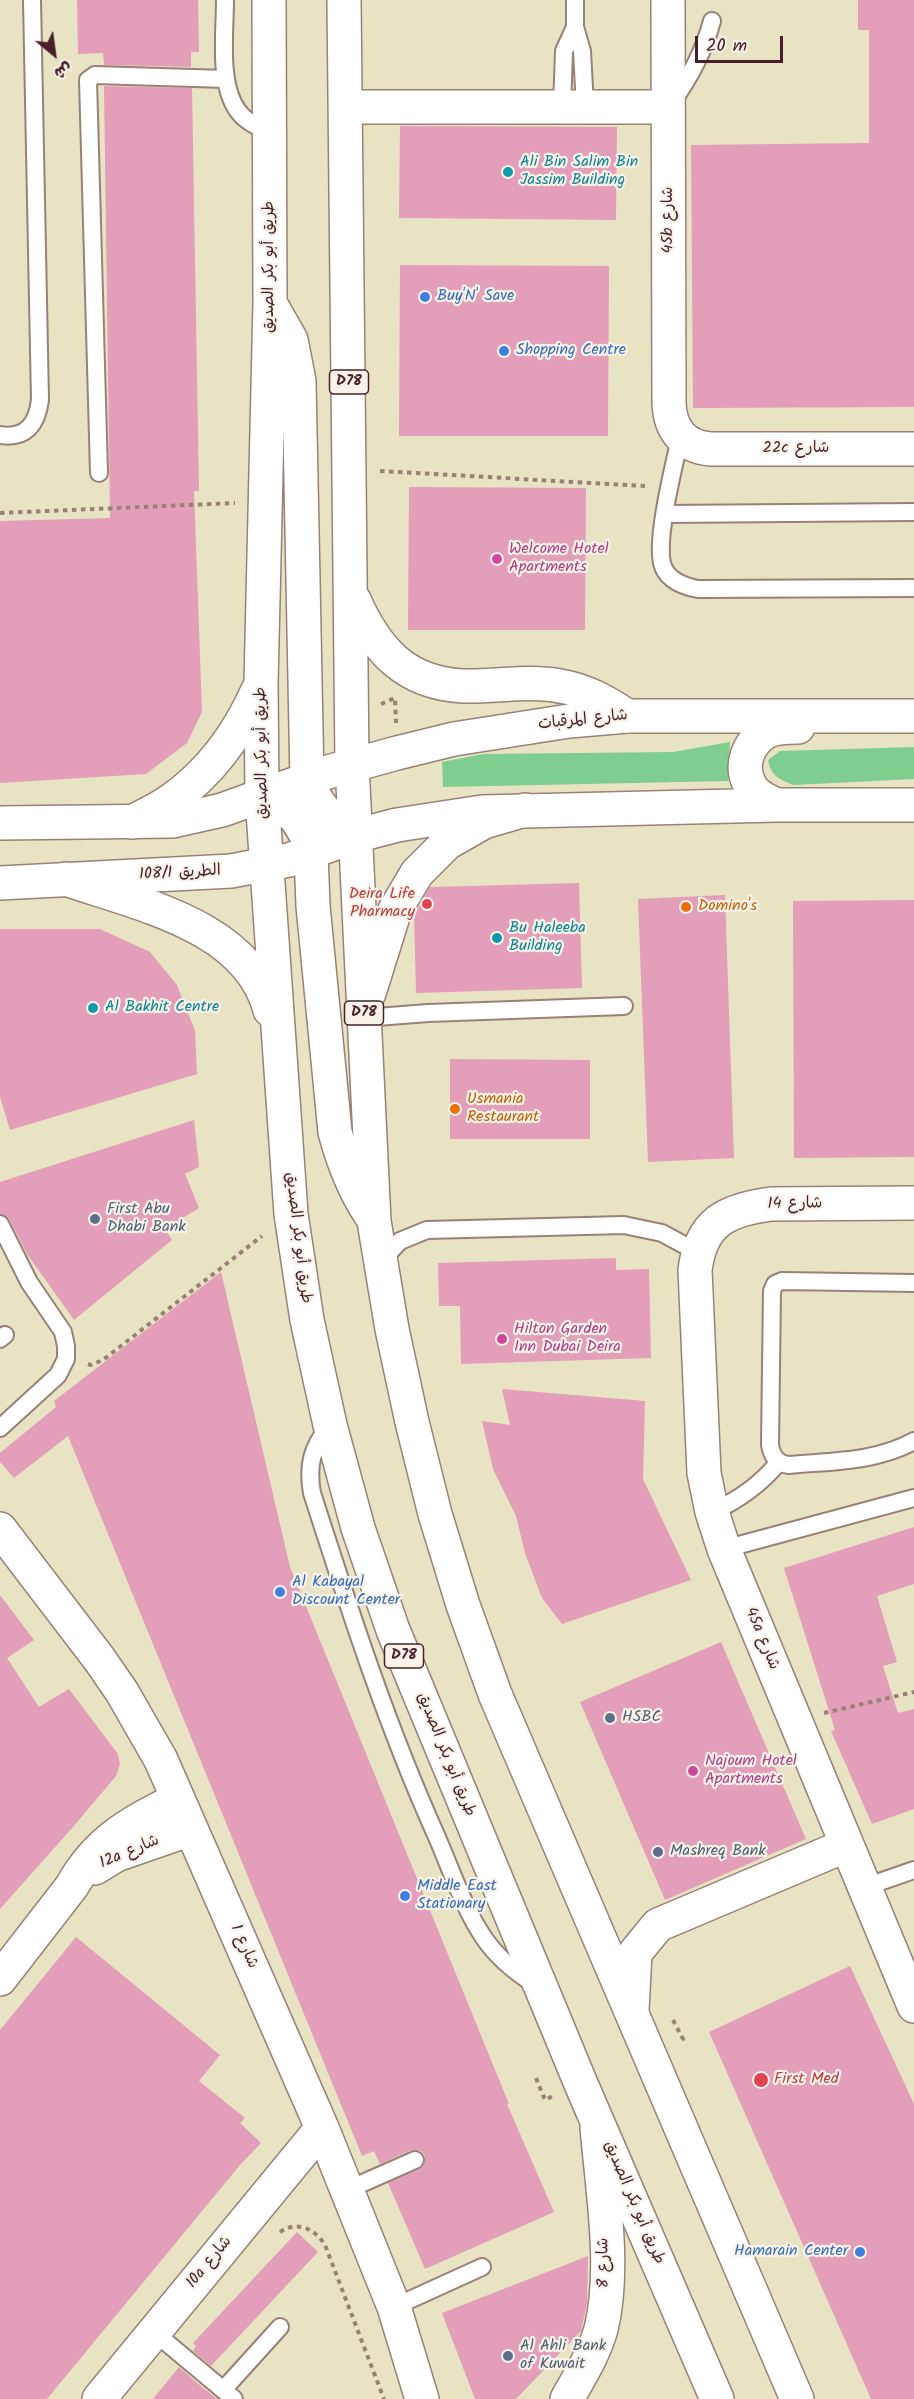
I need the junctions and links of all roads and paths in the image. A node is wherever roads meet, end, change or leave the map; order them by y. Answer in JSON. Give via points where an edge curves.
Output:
{"nodes":[{"id":1,"x":32,"y":0,"type":"edge"},
{"id":2,"x":225,"y":0,"type":"edge"},
{"id":3,"x":269,"y":0,"type":"edge"},
{"id":4,"x":344,"y":0,"type":"edge"},
{"id":5,"x":575,"y":0,"type":"edge"},
{"id":6,"x":668,"y":0,"type":"edge"},
{"id":7,"x":712,"y":21,"type":"dead end"},
{"id":8,"x":226,"y":79,"type":"junction"},
{"id":9,"x":346,"y":107,"type":"junction"},
{"id":10,"x":573,"y":107,"type":"junction"},
{"id":11,"x":668,"y":107,"type":"junction"},
{"id":12,"x":270,"y":132,"type":"junction"},
{"id":13,"x":270,"y":303,"type":"junction"},
{"id":14,"x":0,"y":435,"type":"edge"},
{"id":15,"x":680,"y":438,"type":"junction"},
{"id":16,"x":914,"y":449,"type":"edge"},
{"id":17,"x":350,"y":470,"type":"junction"},
{"id":18,"x":99,"y":473,"type":"dead end"},
{"id":19,"x":670,"y":488,"type":"junction"},
{"id":20,"x":265,"y":501,"type":"junction"},
{"id":21,"x":914,"y":512,"type":"edge"},
{"id":22,"x":0,"y":513,"type":"edge"},
{"id":23,"x":665,"y":514,"type":"junction"},
{"id":24,"x":914,"y":588,"type":"edge"},
{"id":25,"x":352,"y":594,"type":"junction"},
{"id":26,"x":261,"y":683,"type":"junction"},
{"id":27,"x":627,"y":716,"type":"junction"},
{"id":28,"x":914,"y":716,"type":"edge"},
{"id":29,"x":914,"y":729,"type":"edge"},
{"id":30,"x":352,"y":764,"type":"junction"},
{"id":31,"x":306,"y":780,"type":"junction"},
{"id":32,"x":262,"y":797,"type":"junction"},
{"id":33,"x":776,"y":805,"type":"junction"},
{"id":34,"x":914,"y":806,"type":"edge"},
{"id":35,"x":525,"y":810,"type":"junction"},
{"id":36,"x":132,"y":822,"type":"junction"},
{"id":37,"x":0,"y":824,"type":"edge"},
{"id":38,"x":355,"y":836,"type":"junction"},
{"id":39,"x":311,"y":853,"type":"junction"},
{"id":40,"x":266,"y":866,"type":"junction"},
{"id":41,"x":66,"y":879,"type":"junction"},
{"id":42,"x":0,"y":883,"type":"edge"},
{"id":43,"x":624,"y":1006,"type":"dead end"},
{"id":44,"x":364,"y":1014,"type":"junction"},
{"id":45,"x":279,"y":1045,"type":"junction"},
{"id":46,"x":914,"y":1203,"type":"edge"},
{"id":47,"x":291,"y":1214,"type":"junction"},
{"id":48,"x":374,"y":1221,"type":"junction"},
{"id":49,"x":0,"y":1224,"type":"edge"},
{"id":50,"x":697,"y":1252,"type":"junction"},
{"id":51,"x":380,"y":1262,"type":"junction"},
{"id":52,"x":914,"y":1283,"type":"edge"},
{"id":53,"x":66,"y":1359,"type":"junction"},
{"id":54,"x":0,"y":1428,"type":"edge"},
{"id":55,"x":914,"y":1441,"type":"edge"},
{"id":56,"x":779,"y":1462,"type":"junction"},
{"id":57,"x":914,"y":1498,"type":"edge"},
{"id":58,"x":712,"y":1512,"type":"junction"},
{"id":59,"x":0,"y":1529,"type":"edge"},
{"id":60,"x":724,"y":1549,"type":"junction"},
{"id":61,"x":914,"y":1692,"type":"edge"},
{"id":62,"x":795,"y":1720,"type":"junction"},
{"id":63,"x":178,"y":1799,"type":"junction"},
{"id":64,"x":191,"y":1829,"type":"junction"},
{"id":65,"x":847,"y":1845,"type":"junction"},
{"id":66,"x":914,"y":1870,"type":"edge"},
{"id":67,"x":72,"y":1886,"type":"junction"},
{"id":68,"x":865,"y":1887,"type":"junction"},
{"id":69,"x":1,"y":1978,"type":"edge"},
{"id":70,"x":914,"y":2006,"type":"edge"},
{"id":71,"x":632,"y":2010,"type":"junction"},
{"id":72,"x":673,"y":2020,"type":"dead end"},
{"id":73,"x":683,"y":2039,"type":"dead end"},
{"id":74,"x":536,"y":2078,"type":"dead end"},
{"id":75,"x":545,"y":2100,"type":"dead end"},
{"id":76,"x":596,"y":2119,"type":"junction"},
{"id":77,"x":322,"y":2128,"type":"junction"},
{"id":78,"x":415,"y":2160,"type":"dead end"},
{"id":79,"x":347,"y":2190,"type":"junction"},
{"id":80,"x":250,"y":2214,"type":"junction"},
{"id":81,"x":482,"y":2267,"type":"dead end"},
{"id":82,"x":394,"y":2307,"type":"junction"},
{"id":83,"x":280,"y":2327,"type":"dead end"},
{"id":84,"x":154,"y":2332,"type":"junction"},
{"id":85,"x":229,"y":2394,"type":"edge"},
{"id":86,"x":99,"y":2399,"type":"edge"},
{"id":87,"x":384,"y":2399,"type":"edge"},
{"id":88,"x":422,"y":2399,"type":"edge"},
{"id":89,"x":567,"y":2399,"type":"edge"},
{"id":90,"x":717,"y":2399,"type":"edge"},
{"id":91,"x":797,"y":2399,"type":"edge"}],
"edges":[{"from":1,"to":14,"type":"lane","via":[[39,415],[30,428],[17,435]]},
{"from":2,"to":8,"type":"lane"},
{"from":3,"to":12,"type":"main road","name":"طريق أبو بكر الصديق","number":"D78"},
{"from":4,"to":9,"type":"main road","number":"D78"},
{"from":5,"to":10,"type":"lane","via":[[575,27],[564,51]]},
{"from":6,"to":11,"type":"main road","name":"45b شارع"},
{"from":7,"to":11,"type":"lane","via":[[689,78]]},
{"from":8,"to":12,"type":"lane","via":[[239,113]]},
{"from":8,"to":18,"type":"lane","via":[[96,75],[88,80]]},
{"from":9,"to":10,"type":"main road"},
{"from":9,"to":17,"type":"main road","number":"D78"},
{"from":10,"to":11,"type":"main road"},
{"from":11,"to":15,"type":"main road","name":"45b شارع","via":[[670,416]]},
{"from":12,"to":13,"type":"main road","name":"طريق أبو بكر الصديق","number":"D78"},
{"from":13,"to":20,"type":"main road","name":"طريق أبو بكر الصديق","number":"D78"},
{"from":13,"to":31,"type":"main road","via":[[291,340],[299,381]]},
{"from":15,"to":16,"type":"main road","name":"22c شارع","via":[[711,449]]},
{"from":15,"to":19,"type":"lane"},
{"from":17,"to":19,"type":"path"},
{"from":17,"to":25,"type":"main road","number":"D78"},
{"from":19,"to":23,"type":"lane"},
{"from":20,"to":22,"type":"path"},
{"from":20,"to":26,"type":"main road","name":"طريق أبو بكر الصديق","number":"D78"},
{"from":21,"to":23,"type":"lane"},
{"from":23,"to":24,"type":"lane","via":[[662,563],[670,577],[682,586]]},
{"from":25,"to":27,"type":"main road","via":[[367,629],[388,656],[415,674],[438,683],[463,686],[561,686],[600,699]]},
{"from":25,"to":30,"type":"main road","number":"D78"},
{"from":26,"to":32,"type":"main road","name":"طريق أبو بكر الصديق","number":"D78"},
{"from":26,"to":36,"type":"main road","via":[[248,714],[207,770],[172,799]]},
{"from":27,"to":28,"type":"main road","name":"شارع المرقبات"},
{"from":27,"to":30,"type":"main road","name":"شارع المرقبات","via":[[511,729]]},
{"from":29,"to":33,"type":"main road","via":[[784,727],[767,731],[746,754],[745,771],[750,786],[761,798]]},
{"from":30,"to":31,"type":"main road","name":"شارع المرقبات"},
{"from":30,"to":38,"type":"main road","number":"D78"},
{"from":31,"to":32,"type":"main road","name":"شارع المرقبات"},
{"from":31,"to":38,"type":"main road","via":[[323,811]]},
{"from":32,"to":36,"type":"main road","via":[[204,815]]},
{"from":32,"to":39,"type":"main road","via":[[280,804],[296,818],[307,836]]},
{"from":32,"to":40,"type":"main road","name":"طريق أبو بكر الصديق","number":"D78"},
{"from":33,"to":34,"type":"main road"},
{"from":33,"to":35,"type":"main road"},
{"from":35,"to":38,"type":"main road","via":[[439,817]]},
{"from":35,"to":44,"type":"main road","via":[[484,822],[447,843],[417,873],[395,910]]},
{"from":36,"to":37,"type":"main road"},
{"from":38,"to":39,"type":"main road","name":"108/1 الطريق"},
{"from":38,"to":44,"type":"main road","number":"D78"},
{"from":39,"to":40,"type":"main road","name":"108/1 الطريق"},
{"from":39,"to":48,"type":"main road","via":[[334,1132],[343,1164]]},
{"from":40,"to":41,"type":"main road","name":"108/1 الطريق"},
{"from":40,"to":45,"type":"main road","name":"طريق أبو بكر الصديق","number":"D78"},
{"from":41,"to":42,"type":"main road","name":"108/1 الطريق"},
{"from":41,"to":45,"type":"main road","via":[[193,924],[225,944],[252,971],[269,1006]]},
{"from":43,"to":44,"type":"lane"},
{"from":44,"to":48,"type":"main road","number":"D78"},
{"from":45,"to":47,"type":"main road","name":"طريق أبو بكر الصديق","number":"D78"},
{"from":46,"to":50,"type":"main road","name":"شارع 14","via":[[751,1207],[715,1222]]},
{"from":47,"to":53,"type":"path","via":[[103,1360],[91,1365]]},
{"from":47,"to":76,"type":"main road","name":"طريق أبو بكر الصديق","number":"D78","via":[[307,1320],[358,1528],[393,1630]]},
{"from":48,"to":51,"type":"main road","number":"D78"},
{"from":49,"to":53,"type":"lane","via":[[30,1282],[63,1332]]},
{"from":50,"to":51,"type":"lane","via":[[662,1233],[624,1225],[427,1230],[400,1241]]},
{"from":50,"to":58,"type":"main road","name":"45a شارع","via":[[701,1434]]},
{"from":51,"to":71,"type":"main road","number":"D78","via":[[411,1422],[463,1605],[495,1694]]},
{"from":52,"to":56,"type":"lane","via":[[778,1281],[772,1287],[770,1445]]},
{"from":53,"to":54,"type":"lane","via":[[52,1382]]},
{"from":55,"to":56,"type":"lane","via":[[878,1457],[789,1465]]},
{"from":56,"to":58,"type":"lane","via":[[749,1492]]},
{"from":57,"to":60,"type":"lane"},
{"from":58,"to":60,"type":"main road","name":"45a شارع"},
{"from":59,"to":63,"type":"main road","name":"شارع 1","via":[[123,1692]]},
{"from":60,"to":62,"type":"main road","name":"45a شارع"},
{"from":61,"to":62,"type":"path"},
{"from":62,"to":65,"type":"main road","name":"45a شارع"},
{"from":63,"to":64,"type":"main road","name":"شارع 1"},
{"from":63,"to":67,"type":"main road","name":"12a شارع","via":[[117,1832],[81,1869]]},
{"from":64,"to":67,"type":"main road","name":"12a شارع","via":[[116,1855]]},
{"from":64,"to":77,"type":"main road","name":"شارع 1"},
{"from":65,"to":68,"type":"main road","name":"45a شارع"},
{"from":65,"to":71,"type":"main road","via":[[658,1925],[635,1953]]},
{"from":66,"to":68,"type":"lane"},
{"from":67,"to":69,"type":"main road","name":"12a شارع"},
{"from":68,"to":70,"type":"main road","name":"45a شارع"},
{"from":71,"to":91,"type":"main road","number":"D78"},
{"from":72,"to":73,"type":"path"},
{"from":74,"to":75,"type":"path"},
{"from":76,"to":89,"type":"main road","name":"شارع 8","via":[[608,2273],[606,2302],[591,2356]]},
{"from":76,"to":90,"type":"main road","name":"طريق أبو بكر الصديق","number":"D78"},
{"from":77,"to":79,"type":"main road","name":"شارع 1"},
{"from":77,"to":80,"type":"main road","name":"10a شارع"},
{"from":78,"to":79,"type":"lane"},
{"from":79,"to":82,"type":"main road","name":"شارع 1"},
{"from":80,"to":84,"type":"main road","name":"10a شارع"},
{"from":80,"to":87,"type":"path","via":[[275,2236],[292,2227],[312,2230],[320,2237]]},
{"from":81,"to":82,"type":"lane"},
{"from":82,"to":88,"type":"main road","name":"شارع 1"},
{"from":83,"to":85,"type":"lane"},
{"from":84,"to":85,"type":"lane"},
{"from":84,"to":86,"type":"main road","name":"10a شارع"}]}
